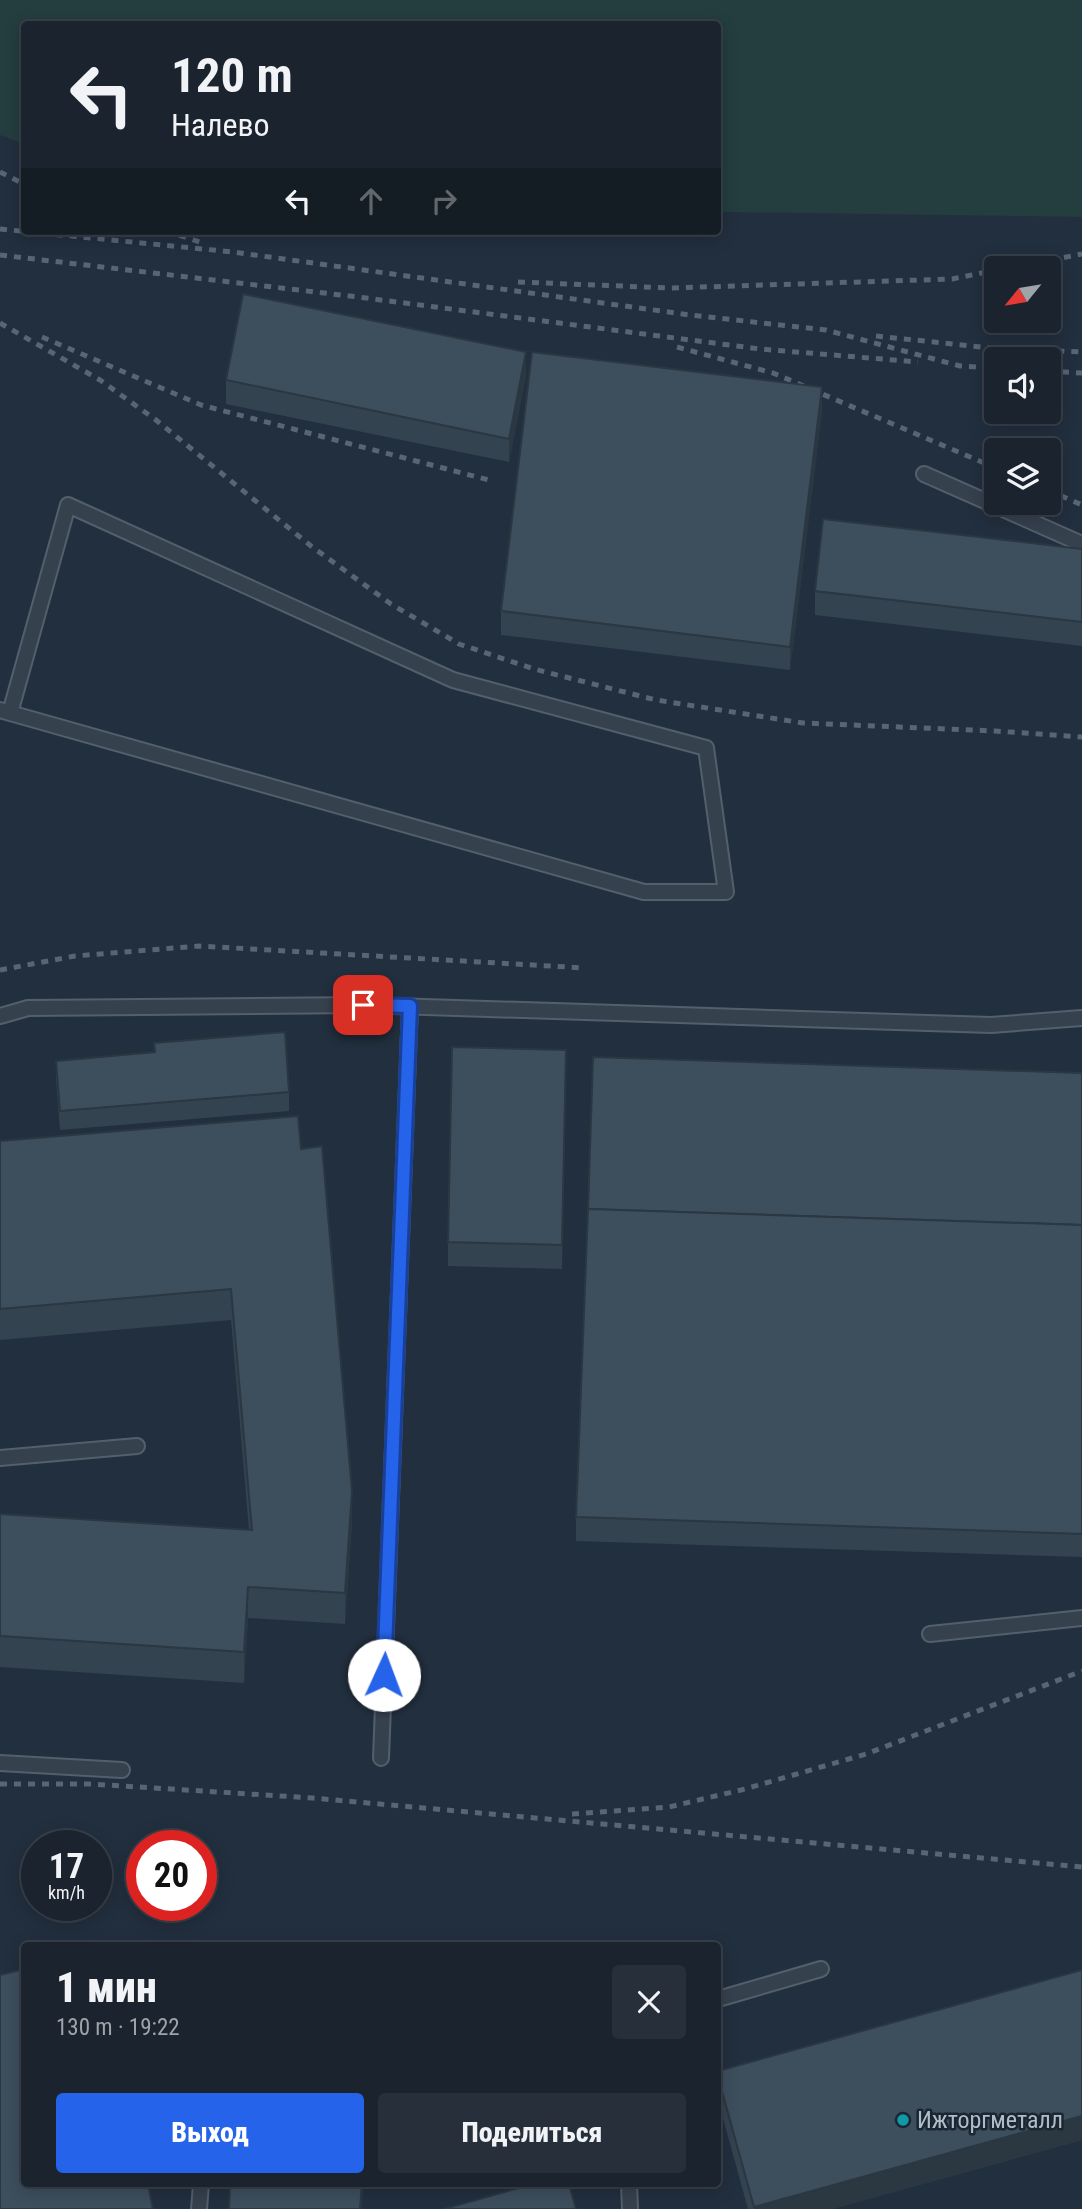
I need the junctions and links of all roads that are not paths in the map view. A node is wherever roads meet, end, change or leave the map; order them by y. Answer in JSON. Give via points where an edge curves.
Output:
{"nodes":[{"id":1,"x":924,"y":474,"type":"dead end"},
{"id":2,"x":1082,"y":544,"type":"edge"},
{"id":3,"x":5,"y":712,"type":"edge"},
{"id":4,"x":410,"y":1006,"type":"junction"},
{"id":5,"x":0,"y":1016,"type":"edge"},
{"id":6,"x":1082,"y":1018,"type":"edge"},
{"id":7,"x":137,"y":1446,"type":"dead end"},
{"id":8,"x":0,"y":1458,"type":"edge"},
{"id":9,"x":1082,"y":1618,"type":"edge"},
{"id":10,"x":930,"y":1634,"type":"dead end"},
{"id":11,"x":381,"y":1758,"type":"dead end"},
{"id":12,"x":0,"y":1763,"type":"edge"},
{"id":13,"x":122,"y":1770,"type":"dead end"},
{"id":14,"x":821,"y":1969,"type":"dead end"},
{"id":15,"x":721,"y":1998,"type":"edge"},
{"id":16,"x":201,"y":2187,"type":"edge"},
{"id":17,"x":629,"y":2187,"type":"edge"},
{"id":18,"x":199,"y":2209,"type":"edge"},
{"id":19,"x":630,"y":2209,"type":"edge"}],
"edges":[{"from":1,"to":2,"type":"lane"},
{"from":3,"to":3,"type":"lane","via":[[644,892],[726,891],[706,748],[453,680],[68,505]]},
{"from":4,"to":5,"type":"lane","via":[[28,1008]]},
{"from":4,"to":6,"type":"lane","via":[[991,1025]]},
{"from":4,"to":11,"type":"lane"},
{"from":7,"to":8,"type":"lane"},
{"from":9,"to":10,"type":"lane"},
{"from":12,"to":13,"type":"lane"},
{"from":14,"to":15,"type":"lane"},
{"from":16,"to":18,"type":"lane"},
{"from":17,"to":19,"type":"lane"}]}
